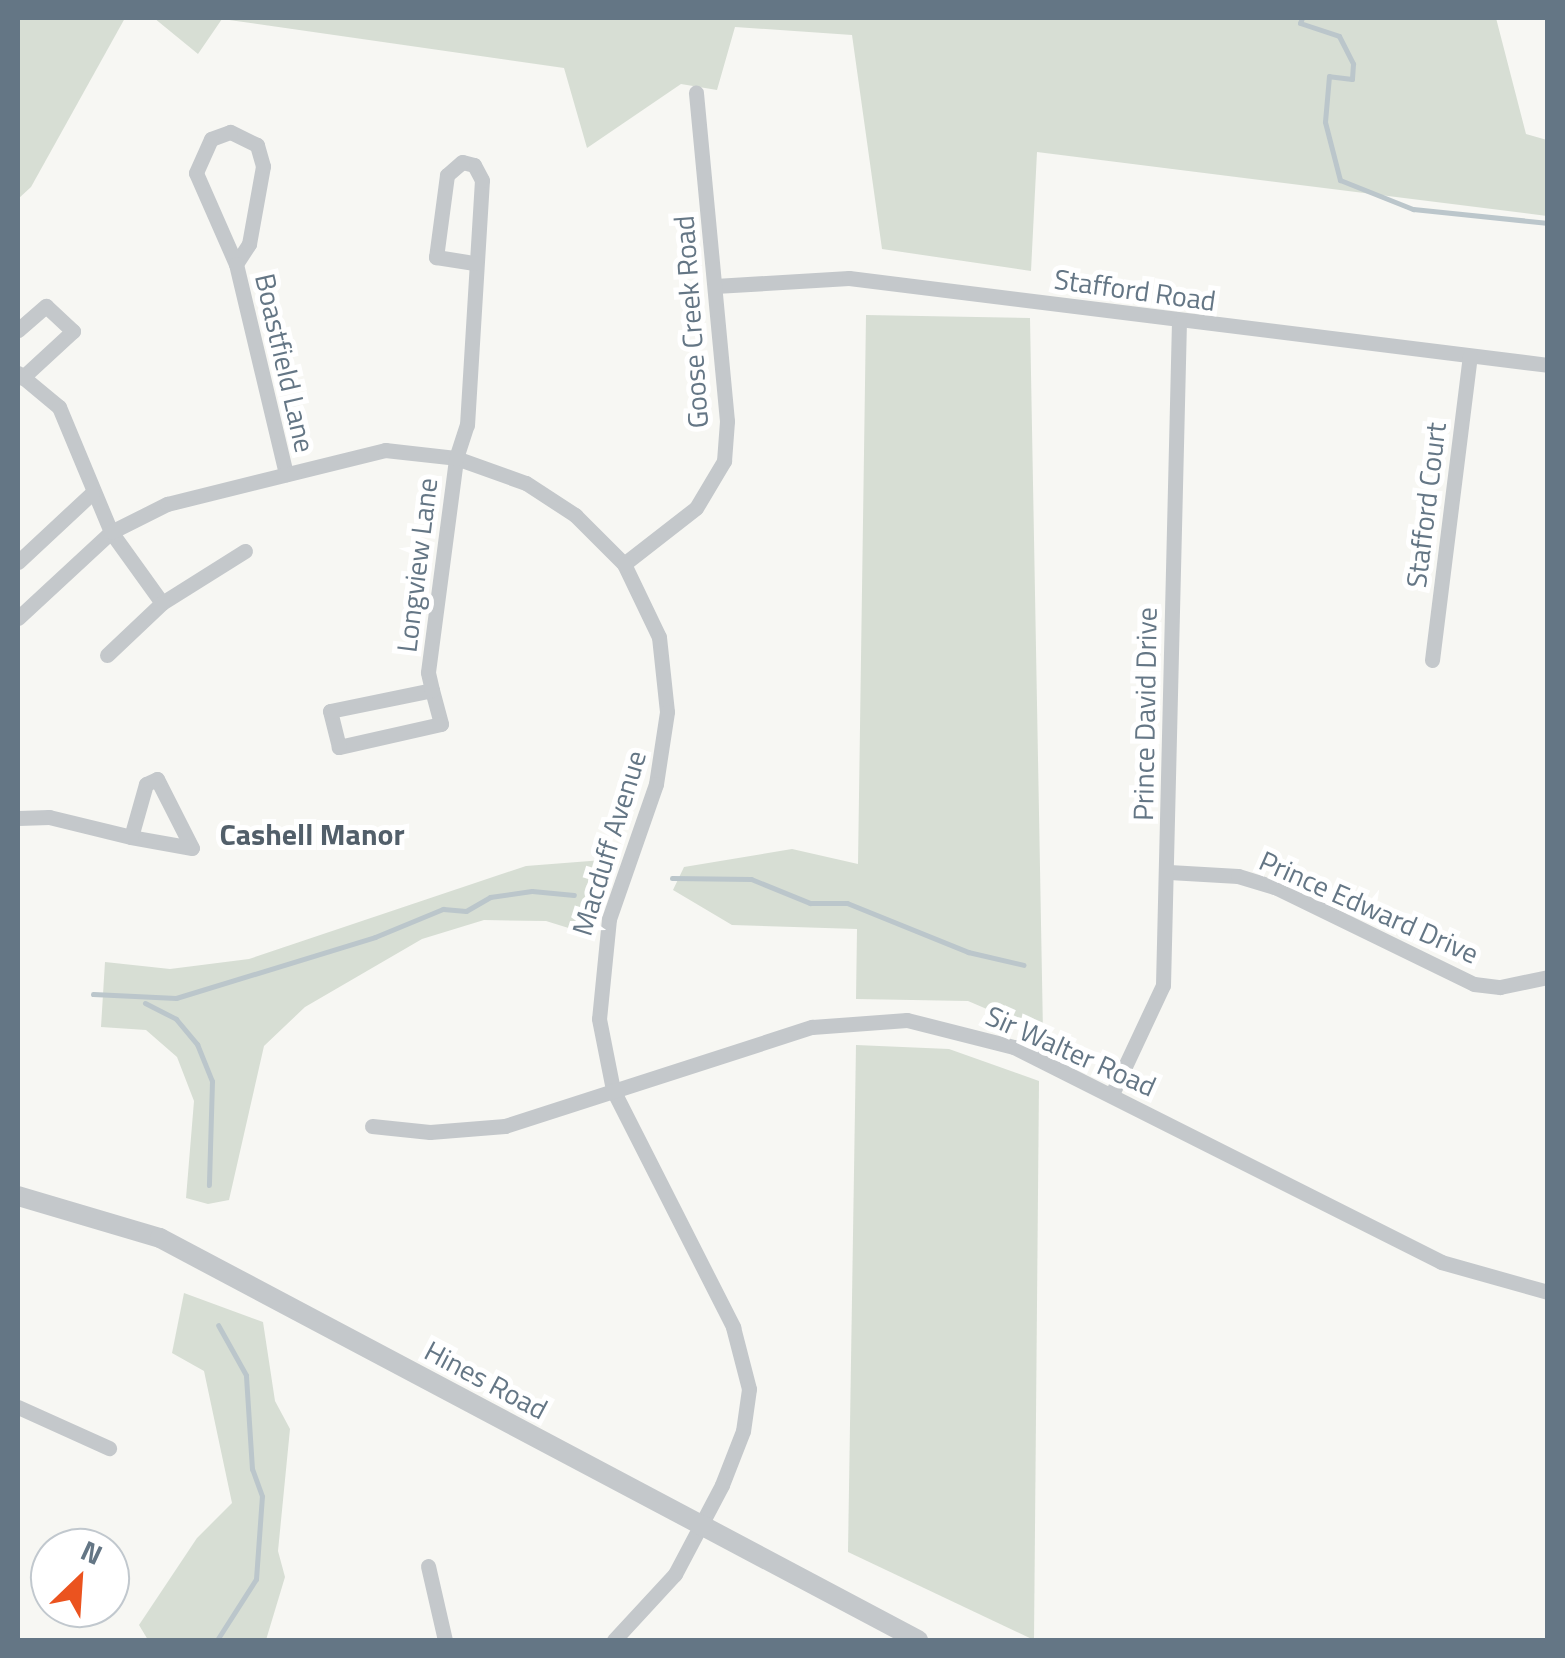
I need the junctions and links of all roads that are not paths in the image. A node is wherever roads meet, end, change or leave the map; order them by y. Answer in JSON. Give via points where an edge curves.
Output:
{"nodes":[{"id":1,"x":696,"y":92,"type":"dead end"},
{"id":2,"x":474,"y":263,"type":"junction"},
{"id":3,"x":236,"y":264,"type":"junction"},
{"id":4,"x":715,"y":286,"type":"junction"},
{"id":5,"x":1178,"y":323,"type":"junction"},
{"id":6,"x":18,"y":330,"type":"edge"},
{"id":7,"x":1470,"y":356,"type":"junction"},
{"id":8,"x":1548,"y":365,"type":"edge"},
{"id":9,"x":20,"y":375,"type":"edge"},
{"id":10,"x":456,"y":458,"type":"junction"},
{"id":11,"x":286,"y":474,"type":"junction"},
{"id":12,"x":92,"y":493,"type":"junction"},
{"id":13,"x":111,"y":532,"type":"junction"},
{"id":14,"x":245,"y":551,"type":"dead end"},
{"id":15,"x":18,"y":562,"type":"edge"},
{"id":16,"x":624,"y":564,"type":"junction"},
{"id":17,"x":162,"y":603,"type":"junction"},
{"id":18,"x":18,"y":618,"type":"edge"},
{"id":19,"x":107,"y":655,"type":"dead end"},
{"id":20,"x":1432,"y":660,"type":"dead end"},
{"id":21,"x":432,"y":690,"type":"junction"},
{"id":22,"x":18,"y":818,"type":"edge"},
{"id":23,"x":131,"y":837,"type":"junction"},
{"id":24,"x":1169,"y":872,"type":"junction"},
{"id":25,"x":1548,"y":977,"type":"edge"},
{"id":26,"x":613,"y":1090,"type":"junction"},
{"id":27,"x":1112,"y":1094,"type":"junction"},
{"id":28,"x":372,"y":1126,"type":"dead end"},
{"id":29,"x":18,"y":1196,"type":"edge"},
{"id":30,"x":1548,"y":1292,"type":"edge"},
{"id":31,"x":18,"y":1407,"type":"edge"},
{"id":32,"x":108,"y":1448,"type":"dead end"},
{"id":33,"x":700,"y":1524,"type":"junction"},
{"id":34,"x":428,"y":1566,"type":"dead end"},
{"id":35,"x":444,"y":1640,"type":"edge"},
{"id":36,"x":614,"y":1640,"type":"edge"},
{"id":37,"x":918,"y":1640,"type":"edge"}],
"edges":[{"from":1,"to":4,"type":"street","name":"Goose Creek Road"},
{"from":2,"to":2,"type":"street","name":"Longview Lane","via":[[436,258],[447,175],[462,162],[474,165],[482,180]]},
{"from":2,"to":10,"type":"street","name":"Longview Lane","via":[[467,425]]},
{"from":3,"to":3,"type":"street","name":"Boastfield Lane","via":[[249,244],[264,166],[257,145],[230,132],[211,139],[196,173]]},
{"from":3,"to":11,"type":"street","name":"Boastfield Lane"},
{"from":4,"to":5,"type":"street","name":"Stafford Road","via":[[849,278]]},
{"from":4,"to":16,"type":"street","name":"Goose Creek Road","via":[[724,461],[696,508]]},
{"from":5,"to":7,"type":"street","name":"Stafford Road"},
{"from":5,"to":24,"type":"street","name":"Prince David Drive"},
{"from":6,"to":9,"type":"street","via":[[46,306],[72,331]]},
{"from":7,"to":8,"type":"street","name":"Stafford Road"},
{"from":7,"to":20,"type":"street","name":"Stafford Court"},
{"from":9,"to":12,"type":"street","via":[[59,407]]},
{"from":10,"to":11,"type":"street","name":"Macduff Avenue","via":[[385,450]]},
{"from":10,"to":16,"type":"street","name":"Macduff Avenue","via":[[552,498]]},
{"from":10,"to":21,"type":"street","name":"Longview Lane","via":[[428,672]]},
{"from":11,"to":13,"type":"street","name":"Macduff Avenue","via":[[168,504]]},
{"from":12,"to":13,"type":"street"},
{"from":12,"to":15,"type":"street"},
{"from":13,"to":17,"type":"street"},
{"from":13,"to":18,"type":"street","name":"Macduff Avenue"},
{"from":14,"to":17,"type":"street"},
{"from":16,"to":26,"type":"street","name":"Macduff Avenue","via":[[659,638],[668,712],[656,784],[600,961],[598,1020]]},
{"from":17,"to":19,"type":"street"},
{"from":21,"to":21,"type":"street","name":"Longview Lane","via":[[441,724],[340,747],[330,711]]},
{"from":22,"to":23,"type":"street","via":[[49,817]]},
{"from":23,"to":23,"type":"street","via":[[192,848],[156,779],[146,784]]},
{"from":24,"to":25,"type":"street","name":"Prince Edward Drive","via":[[1238,876],[1274,887],[1474,984],[1500,988]]},
{"from":24,"to":27,"type":"street","name":"Prince David Drive","via":[[1163,985]]},
{"from":26,"to":27,"type":"street","name":"Sir Walter Road","via":[[812,1027],[907,1020],[1014,1047]]},
{"from":26,"to":28,"type":"street","name":"Sir Walter Road","via":[[505,1126],[430,1132]]},
{"from":26,"to":33,"type":"street","name":"Macduff Avenue","via":[[742,1352],[749,1389],[743,1431]]},
{"from":27,"to":30,"type":"street","name":"Sir Walter Road","via":[[1442,1262]]},
{"from":29,"to":33,"type":"street","name":"Hines Road","via":[[160,1238]]},
{"from":31,"to":32,"type":"street"},
{"from":33,"to":36,"type":"street","name":"Macduff Avenue","via":[[664,1588]]},
{"from":33,"to":37,"type":"street","name":"Hines Road"},
{"from":34,"to":35,"type":"street"}]}
